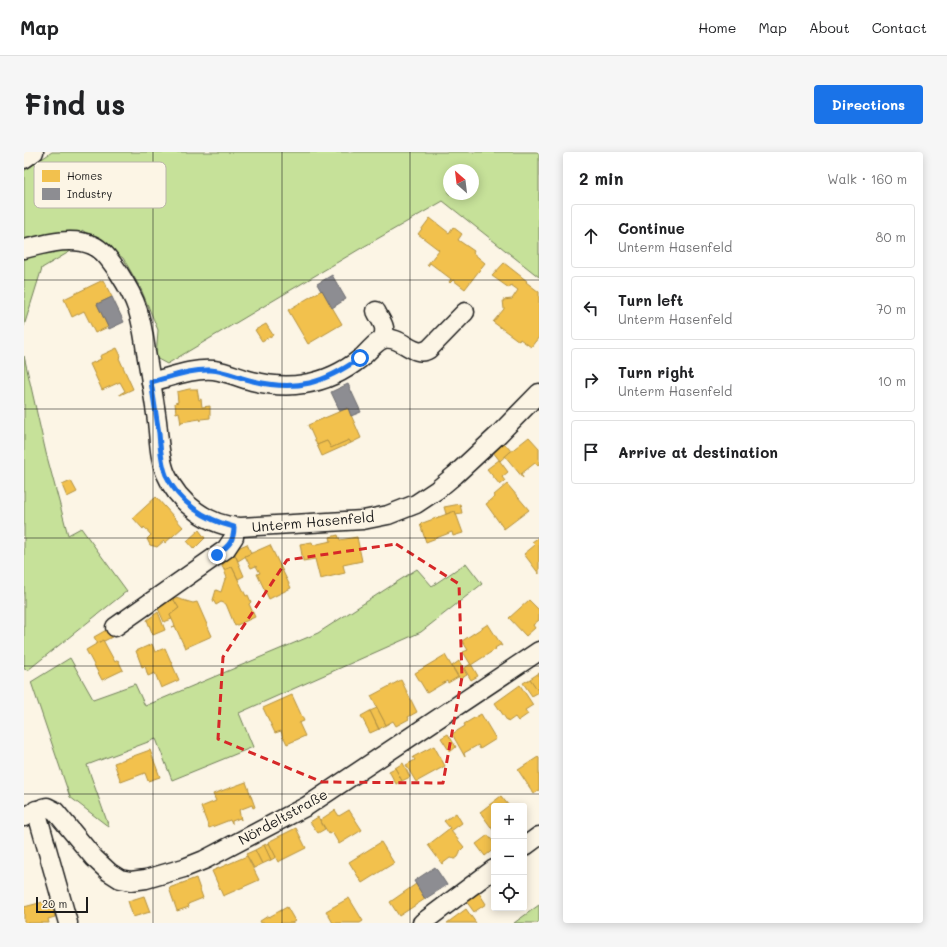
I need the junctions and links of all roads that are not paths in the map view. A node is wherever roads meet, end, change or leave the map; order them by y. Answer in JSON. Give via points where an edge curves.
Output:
{"nodes":[{"id":1,"x":34,"y":152,"type":"edge"},
{"id":2,"x":24,"y":159,"type":"edge"},
{"id":3,"x":24,"y":249,"type":"edge"},
{"id":4,"x":376,"y":311,"type":"dead end"},
{"id":5,"x":465,"y":312,"type":"dead end"},
{"id":6,"x":382,"y":339,"type":"junction"},
{"id":7,"x":151,"y":382,"type":"junction"},
{"id":8,"x":539,"y":393,"type":"edge"},
{"id":9,"x":234,"y":527,"type":"junction"},
{"id":10,"x":115,"y":627,"type":"dead end"},
{"id":11,"x":539,"y":651,"type":"edge"},
{"id":12,"x":30,"y":813,"type":"edge"},
{"id":13,"x":539,"y":836,"type":"edge"},
{"id":14,"x":527,"y":845,"type":"edge"},
{"id":15,"x":491,"y":872,"type":"edge"},
{"id":16,"x":68,"y":923,"type":"edge"},
{"id":17,"x":422,"y":923,"type":"edge"}],
"edges":[{"from":1,"to":2,"type":"street"},
{"from":3,"to":7,"type":"street","name":"Unterm Hasenfeld","via":[[56,242],[76,241],[93,245],[106,255],[138,308]]},
{"from":4,"to":6,"type":"street","via":[[385,329]]},
{"from":5,"to":6,"type":"street","via":[[425,352],[417,352],[395,339]]},
{"from":6,"to":7,"type":"street","via":[[344,369],[311,383],[278,385],[212,370]]},
{"from":7,"to":9,"type":"street","name":"Unterm Hasenfeld","via":[[161,458],[170,482],[184,500],[200,514]]},
{"from":8,"to":9,"type":"street","name":"Unterm Hasenfeld","via":[[455,475],[416,504],[388,515],[363,520]]},
{"from":9,"to":10,"type":"street","name":"Unterm Hasenfeld","via":[[234,537],[226,548]]},
{"from":11,"to":12,"type":"street","name":"Nördeltstraße","via":[[307,806],[204,860],[179,870],[146,879],[120,879],[94,858],[55,811],[46,807]]},
{"from":12,"to":16,"type":"street"},
{"from":13,"to":14,"type":"street"},
{"from":15,"to":17,"type":"street"}]}
